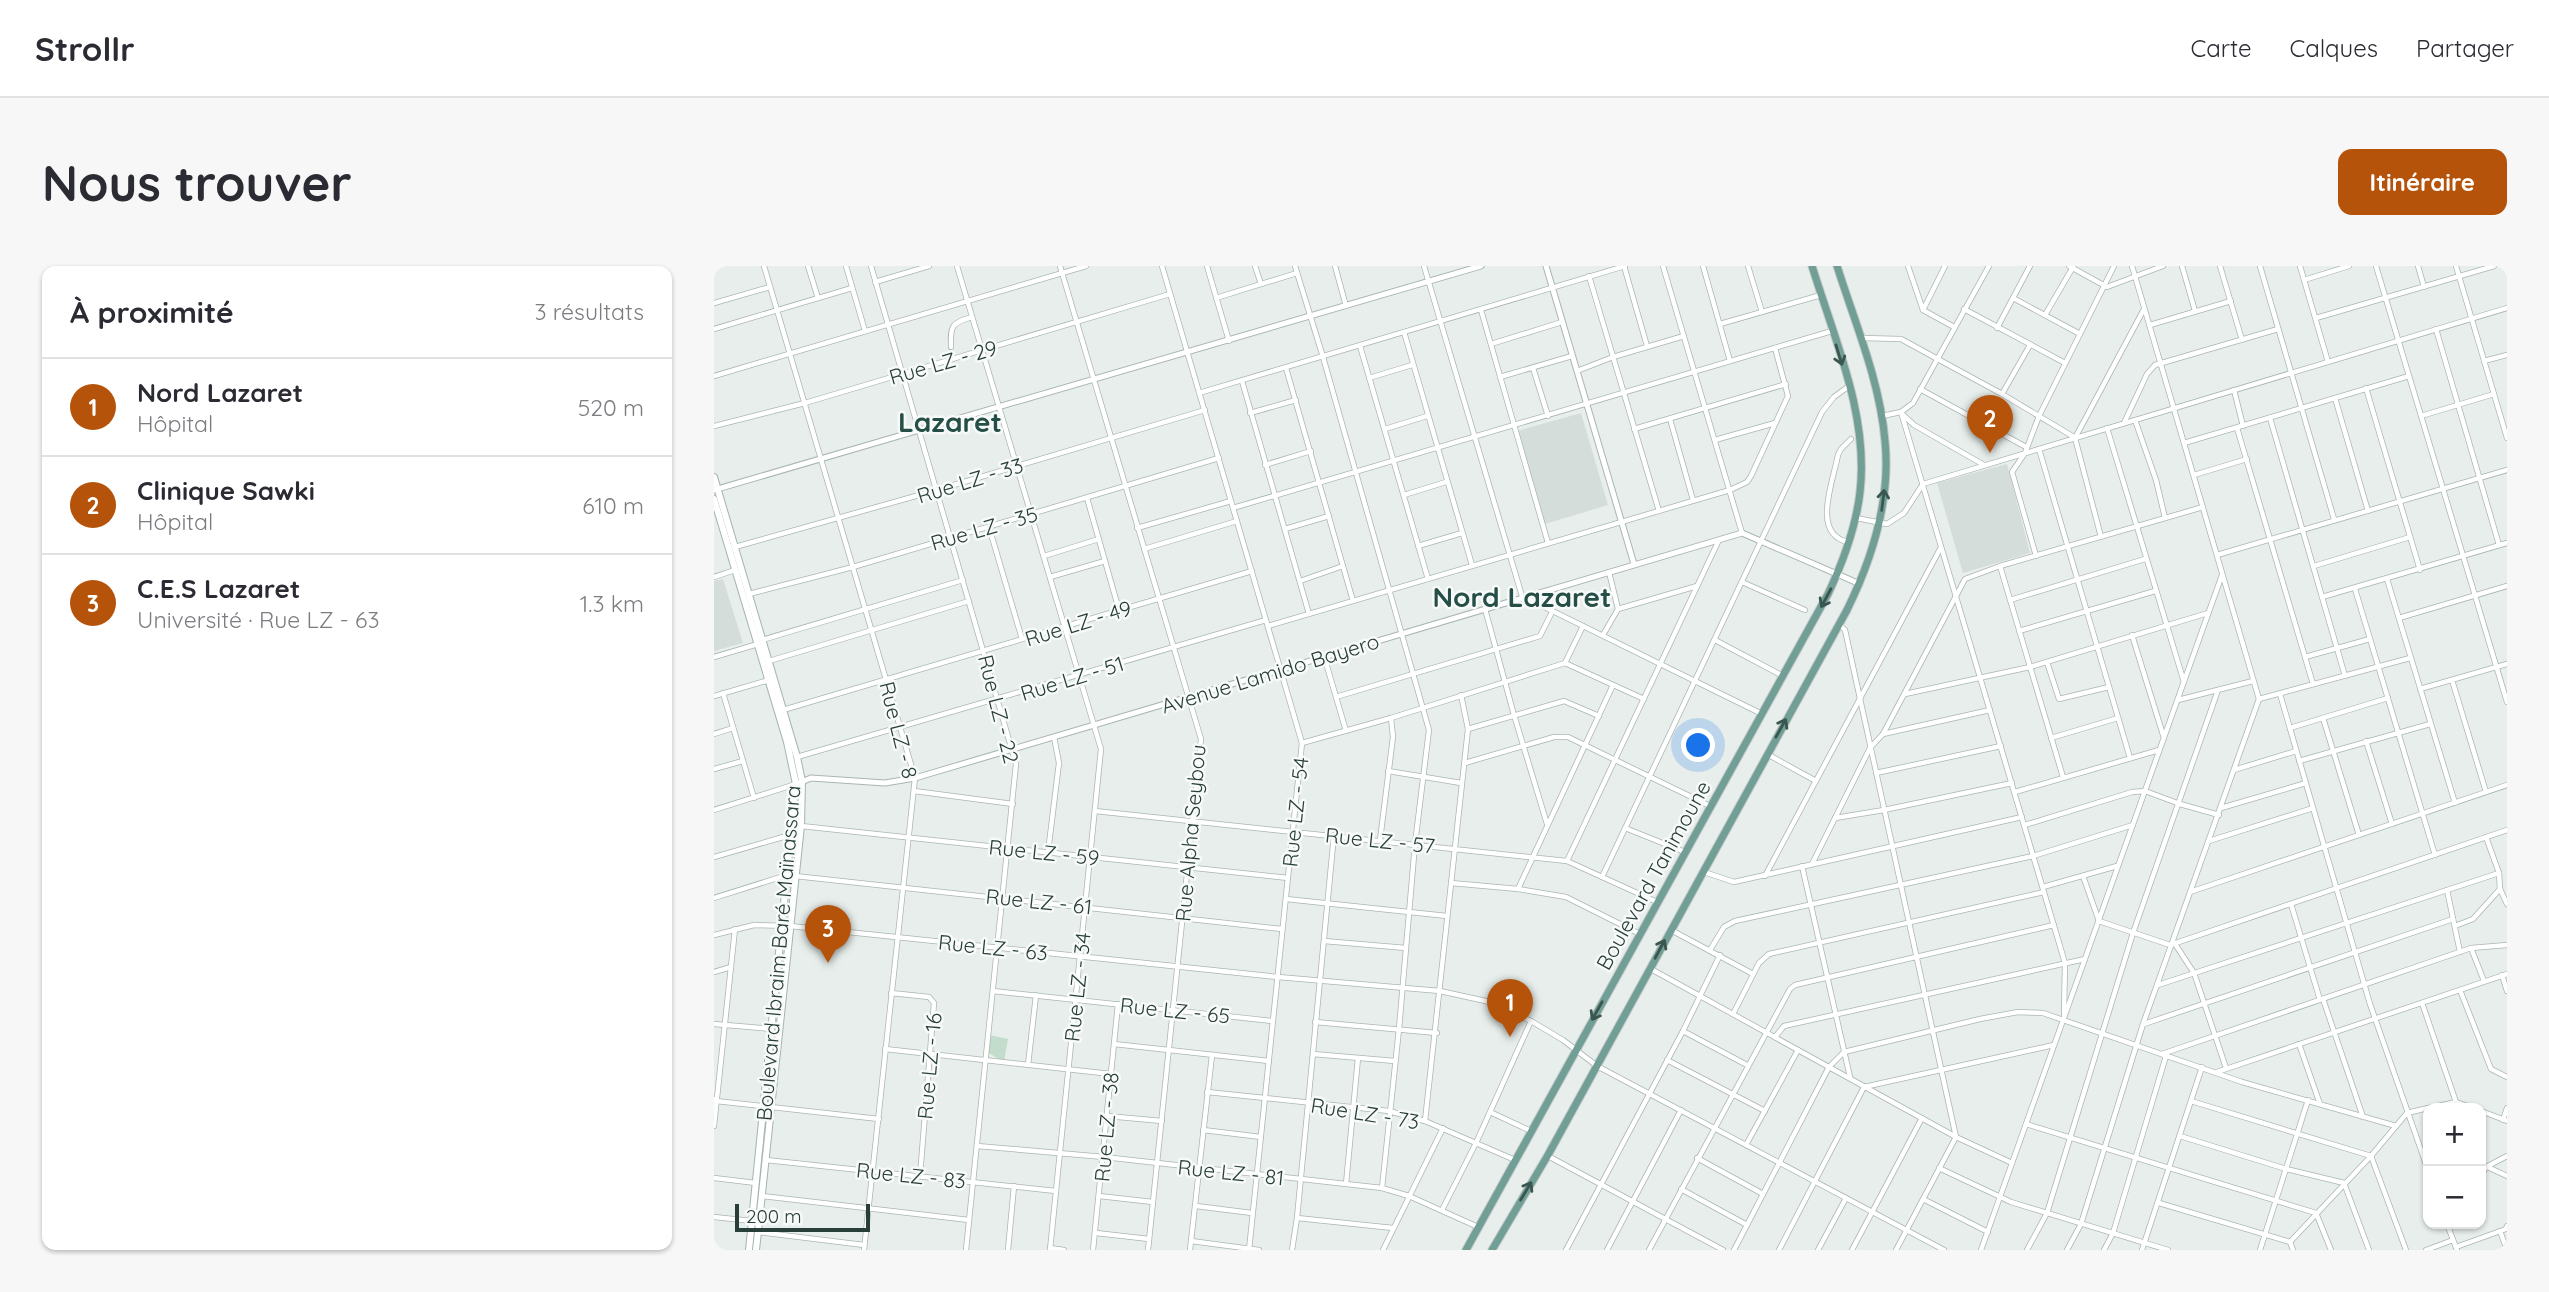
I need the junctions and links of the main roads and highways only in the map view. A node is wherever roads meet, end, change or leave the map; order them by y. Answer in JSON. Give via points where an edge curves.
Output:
{"nodes":[{"id":1,"x":1812,"y":266,"type":"edge"},
{"id":2,"x":1838,"y":266,"type":"edge"},
{"id":3,"x":714,"y":477,"type":"edge"},
{"id":4,"x":716,"y":489,"type":"edge"},
{"id":5,"x":714,"y":499,"type":"edge"},
{"id":6,"x":760,"y":642,"type":"junction"},
{"id":7,"x":799,"y":783,"type":"junction"},
{"id":8,"x":792,"y":875,"type":"junction"},
{"id":9,"x":781,"y":978,"type":"junction"},
{"id":10,"x":768,"y":1105,"type":"junction"},
{"id":11,"x":1495,"y":1248,"type":"edge"},
{"id":12,"x":749,"y":1250,"type":"edge"},
{"id":13,"x":756,"y":1250,"type":"edge"},
{"id":14,"x":1466,"y":1250,"type":"edge"}],
"edges":[{"from":1,"to":14,"type":"main road","name":"Boulevard Tanimoune","one_way":true,"via":[[1849,386],[1861,452],[1856,518],[1838,574]]},
{"from":11,"to":2,"type":"main road","name":"Boulevard Tanimoune","one_way":true,"via":[[1839,624],[1871,554],[1885,467],[1884,416]]},
{"from":3,"to":4,"type":"main road","name":"Boulevard Ibraim Baré Maïnassara"},
{"from":4,"to":6,"type":"main road","name":"Boulevard Ibraim Baré Maïnassara"},
{"from":5,"to":6,"type":"main road","name":"Boulevard Ibraim Baré Maïnassara"},
{"from":6,"to":7,"type":"main road","name":"Boulevard Ibraim Baré Maïnassara"},
{"from":6,"to":7,"type":"main road","name":"Boulevard Ibraim Baré Maïnassara","via":[[797,757]]},
{"from":7,"to":8,"type":"main road","name":"Boulevard Ibraim Baré Maïnassara"},
{"from":7,"to":8,"type":"main road","name":"Boulevard Ibraim Baré Maïnassara","via":[[801,826]]},
{"from":8,"to":9,"type":"main road","name":"Boulevard Ibraim Baré Maïnassara"},
{"from":9,"to":10,"type":"main road","name":"Boulevard Ibraim Baré Maïnassara"},
{"from":9,"to":10,"type":"main road","name":"Boulevard Ibraim Baré Maïnassara"},
{"from":10,"to":12,"type":"main road","name":"Boulevard Ibraim Baré Maïnassara"},
{"from":10,"to":13,"type":"main road","name":"Boulevard Ibraim Baré Maïnassara"}]}
